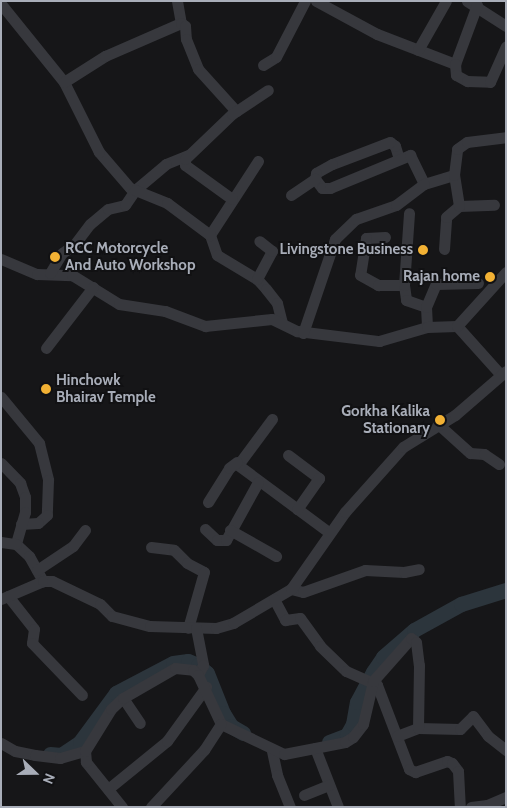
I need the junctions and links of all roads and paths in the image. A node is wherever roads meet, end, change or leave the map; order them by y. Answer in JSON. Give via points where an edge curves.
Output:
{"nodes":[{"id":1,"x":177,"y":1,"type":"edge"},
{"id":2,"x":305,"y":1,"type":"edge"},
{"id":3,"x":316,"y":1,"type":"edge"},
{"id":4,"x":446,"y":1,"type":"edge"},
{"id":5,"x":472,"y":3,"type":"edge"},
{"id":6,"x":1,"y":4,"type":"edge"},
{"id":7,"x":180,"y":23,"type":"junction"},
{"id":8,"x":506,"y":26,"type":"edge"},
{"id":9,"x":506,"y":46,"type":"edge"},
{"id":10,"x":418,"y":50,"type":"junction"},
{"id":11,"x":455,"y":64,"type":"junction"},
{"id":12,"x":262,"y":65,"type":"dead end"},
{"id":13,"x":64,"y":82,"type":"junction"},
{"id":14,"x":268,"y":90,"type":"dead end"},
{"id":15,"x":236,"y":111,"type":"junction"},
{"id":16,"x":506,"y":137,"type":"edge"},
{"id":17,"x":188,"y":155,"type":"junction"},
{"id":18,"x":399,"y":159,"type":"junction"},
{"id":19,"x":258,"y":161,"type":"dead end"},
{"id":20,"x":454,"y":175,"type":"junction"},
{"id":21,"x":315,"y":179,"type":"junction"},
{"id":22,"x":424,"y":184,"type":"junction"},
{"id":23,"x":135,"y":190,"type":"junction"},
{"id":24,"x":291,"y":195,"type":"dead end"},
{"id":25,"x":232,"y":199,"type":"junction"},
{"id":26,"x":494,"y":205,"type":"dead end"},
{"id":27,"x":459,"y":206,"type":"junction"},
{"id":28,"x":409,"y":213,"type":"dead end"},
{"id":29,"x":210,"y":235,"type":"junction"},
{"id":30,"x":385,"y":238,"type":"dead end"},
{"id":31,"x":259,"y":241,"type":"dead end"},
{"id":32,"x":444,"y":250,"type":"dead end"},
{"id":33,"x":1,"y":259,"type":"edge"},
{"id":34,"x":506,"y":272,"type":"edge"},
{"id":35,"x":50,"y":273,"type":"junction"},
{"id":36,"x":257,"y":279,"type":"junction"},
{"id":37,"x":478,"y":283,"type":"dead end"},
{"id":38,"x":404,"y":285,"type":"junction"},
{"id":39,"x":93,"y":287,"type":"junction"},
{"id":40,"x":426,"y":307,"type":"junction"},
{"id":41,"x":282,"y":323,"type":"junction"},
{"id":42,"x":457,"y":326,"type":"junction"},
{"id":43,"x":427,"y":327,"type":"junction"},
{"id":44,"x":304,"y":333,"type":"junction"},
{"id":45,"x":46,"y":348,"type":"dead end"},
{"id":46,"x":503,"y":372,"type":"edge"},
{"id":47,"x":1,"y":397,"type":"edge"},
{"id":48,"x":272,"y":419,"type":"dead end"},
{"id":49,"x":439,"y":425,"type":"junction"},
{"id":50,"x":288,"y":455,"type":"dead end"},
{"id":51,"x":237,"y":462,"type":"junction"},
{"id":52,"x":1,"y":463,"type":"edge"},
{"id":53,"x":499,"y":464,"type":"dead end"},
{"id":54,"x":258,"y":482,"type":"junction"},
{"id":55,"x":208,"y":502,"type":"dead end"},
{"id":56,"x":297,"y":509,"type":"junction"},
{"id":57,"x":22,"y":524,"type":"junction"},
{"id":58,"x":205,"y":529,"type":"dead end"},
{"id":59,"x":85,"y":530,"type":"dead end"},
{"id":60,"x":230,"y":530,"type":"junction"},
{"id":61,"x":330,"y":532,"type":"junction"},
{"id":62,"x":1,"y":542,"type":"edge"},
{"id":63,"x":16,"y":544,"type":"junction"},
{"id":64,"x":151,"y":547,"type":"dead end"},
{"id":65,"x":276,"y":556,"type":"dead end"},
{"id":66,"x":419,"y":569,"type":"dead end"},
{"id":67,"x":37,"y":570,"type":"junction"},
{"id":68,"x":44,"y":581,"type":"junction"},
{"id":69,"x":291,"y":589,"type":"junction"},
{"id":70,"x":4,"y":598,"type":"edge"},
{"id":71,"x":274,"y":599,"type":"junction"},
{"id":72,"x":192,"y":628,"type":"junction"},
{"id":73,"x":201,"y":670,"type":"junction"},
{"id":74,"x":368,"y":679,"type":"junction"},
{"id":75,"x":206,"y":687,"type":"junction"},
{"id":76,"x":82,"y":695,"type":"dead end"},
{"id":77,"x":123,"y":698,"type":"junction"},
{"id":78,"x":140,"y":723,"type":"dead end"},
{"id":79,"x":221,"y":724,"type":"junction"},
{"id":80,"x":418,"y":728,"type":"junction"},
{"id":81,"x":398,"y":736,"type":"junction"},
{"id":82,"x":1,"y":743,"type":"edge"},
{"id":83,"x":315,"y":748,"type":"junction"},
{"id":84,"x":506,"y":750,"type":"edge"},
{"id":85,"x":85,"y":751,"type":"junction"},
{"id":86,"x":272,"y":751,"type":"junction"},
{"id":87,"x":329,"y":785,"type":"junction"},
{"id":88,"x":108,"y":789,"type":"junction"},
{"id":89,"x":304,"y":795,"type":"dead end"},
{"id":90,"x":506,"y":797,"type":"edge"},
{"id":91,"x":122,"y":807,"type":"edge"},
{"id":92,"x":151,"y":807,"type":"edge"},
{"id":93,"x":290,"y":807,"type":"edge"},
{"id":94,"x":338,"y":807,"type":"edge"},
{"id":95,"x":460,"y":807,"type":"edge"},
{"id":96,"x":471,"y":807,"type":"edge"}],
"edges":[{"from":1,"to":7,"type":"street"},
{"from":2,"to":12,"type":"street","via":[[276,57]]},
{"from":3,"to":10,"type":"street","via":[[377,34]]},
{"from":4,"to":10,"type":"street"},
{"from":5,"to":8,"type":"street"},
{"from":5,"to":11,"type":"street"},
{"from":6,"to":13,"type":"street"},
{"from":7,"to":13,"type":"street","via":[[106,56]]},
{"from":7,"to":15,"type":"street","via":[[184,26],[198,69]]},
{"from":9,"to":11,"type":"street","via":[[490,82],[456,76]]},
{"from":10,"to":11,"type":"street"},
{"from":13,"to":23,"type":"street","via":[[99,152]]},
{"from":14,"to":15,"type":"street"},
{"from":15,"to":17,"type":"street"},
{"from":16,"to":20,"type":"street","via":[[461,145],[455,155]]},
{"from":17,"to":23,"type":"street","via":[[166,164]]},
{"from":17,"to":25,"type":"street","via":[[185,165]]},
{"from":18,"to":21,"type":"street","via":[[330,188],[322,188]]},
{"from":18,"to":21,"type":"street","via":[[395,146],[390,142],[332,164],[316,173]]},
{"from":18,"to":22,"type":"street","via":[[413,156]]},
{"from":19,"to":25,"type":"street"},
{"from":20,"to":22,"type":"street"},
{"from":20,"to":27,"type":"street"},
{"from":21,"to":24,"type":"street"},
{"from":22,"to":44,"type":"street","via":[[396,205],[356,219],[335,239],[316,287]]},
{"from":23,"to":29,"type":"street","via":[[167,203]]},
{"from":23,"to":35,"type":"street","via":[[125,204],[108,209],[90,224],[74,245],[62,253]]},
{"from":25,"to":29,"type":"street"},
{"from":26,"to":27,"type":"street"},
{"from":27,"to":32,"type":"street","via":[[446,217]]},
{"from":28,"to":38,"type":"street"},
{"from":29,"to":36,"type":"street","via":[[217,255]]},
{"from":30,"to":38,"type":"street","via":[[366,238],[360,275],[378,285]]},
{"from":31,"to":36,"type":"street","via":[[272,251]]},
{"from":33,"to":35,"type":"street","via":[[37,274]]},
{"from":34,"to":42,"type":"street"},
{"from":35,"to":39,"type":"street","via":[[72,275]]},
{"from":36,"to":41,"type":"street","via":[[277,303]]},
{"from":37,"to":40,"type":"street","via":[[436,284]]},
{"from":38,"to":40,"type":"street","via":[[406,300]]},
{"from":39,"to":41,"type":"street","via":[[119,304],[165,311],[205,326],[272,318]]},
{"from":39,"to":45,"type":"street"},
{"from":40,"to":43,"type":"street"},
{"from":41,"to":44,"type":"street"},
{"from":42,"to":43,"type":"street"},
{"from":42,"to":46,"type":"street"},
{"from":43,"to":44,"type":"street","via":[[379,341]]},
{"from":46,"to":49,"type":"street","via":[[468,406]]},
{"from":47,"to":57,"type":"street","via":[[40,443],[48,480],[46,515],[38,523]]},
{"from":48,"to":51,"type":"street"},
{"from":49,"to":53,"type":"street","via":[[470,453],[484,454]]},
{"from":49,"to":61,"type":"street","via":[[403,447],[372,478]]},
{"from":50,"to":56,"type":"street","via":[[319,478]]},
{"from":51,"to":54,"type":"street"},
{"from":51,"to":55,"type":"street","via":[[229,468]]},
{"from":52,"to":57,"type":"street","via":[[20,483],[25,497]]},
{"from":54,"to":56,"type":"street"},
{"from":54,"to":60,"type":"street"},
{"from":56,"to":61,"type":"street"},
{"from":57,"to":63,"type":"street"},
{"from":58,"to":60,"type":"street","via":[[222,541]]},
{"from":59,"to":67,"type":"street","via":[[73,546]]},
{"from":60,"to":65,"type":"street"},
{"from":61,"to":69,"type":"street"},
{"from":62,"to":63,"type":"street"},
{"from":63,"to":67,"type":"street"},
{"from":64,"to":72,"type":"street","via":[[169,548],[204,572]]},
{"from":66,"to":69,"type":"street","via":[[398,572],[365,570],[303,592]]},
{"from":67,"to":68,"type":"street"},
{"from":68,"to":70,"type":"street"},
{"from":68,"to":72,"type":"street","via":[[52,581],[100,604],[112,616],[150,626]]},
{"from":69,"to":71,"type":"street"},
{"from":70,"to":76,"type":"street","via":[[34,629],[32,643]]},
{"from":71,"to":72,"type":"street","via":[[233,623],[216,628]]},
{"from":71,"to":74,"type":"street","via":[[284,620],[300,618],[320,646],[346,671]]},
{"from":72,"to":73,"type":"street"},
{"from":73,"to":75,"type":"street"},
{"from":73,"to":77,"type":"street","via":[[174,668]]},
{"from":74,"to":80,"type":"street","via":[[411,638],[414,639],[419,666]]},
{"from":74,"to":81,"type":"street","via":[[377,685]]},
{"from":74,"to":83,"type":"street","via":[[363,724],[353,737],[344,742]]},
{"from":75,"to":79,"type":"street"},
{"from":75,"to":88,"type":"street","via":[[167,741]]},
{"from":77,"to":78,"type":"street"},
{"from":77,"to":85,"type":"street","via":[[111,709]]},
{"from":79,"to":86,"type":"street"},
{"from":79,"to":92,"type":"street","via":[[204,750]]},
{"from":80,"to":81,"type":"street"},
{"from":80,"to":84,"type":"street","via":[[460,729],[473,716],[488,736]]},
{"from":81,"to":95,"type":"street","via":[[410,769],[415,772],[448,761],[452,763],[458,771]]},
{"from":82,"to":85,"type":"street","via":[[15,751],[60,758]]},
{"from":83,"to":86,"type":"street","via":[[284,754]]},
{"from":83,"to":87,"type":"street"},
{"from":85,"to":88,"type":"street","via":[[86,762]]},
{"from":86,"to":93,"type":"street"},
{"from":87,"to":89,"type":"street"},
{"from":87,"to":94,"type":"street"},
{"from":88,"to":91,"type":"street"},
{"from":90,"to":96,"type":"street"}]}
